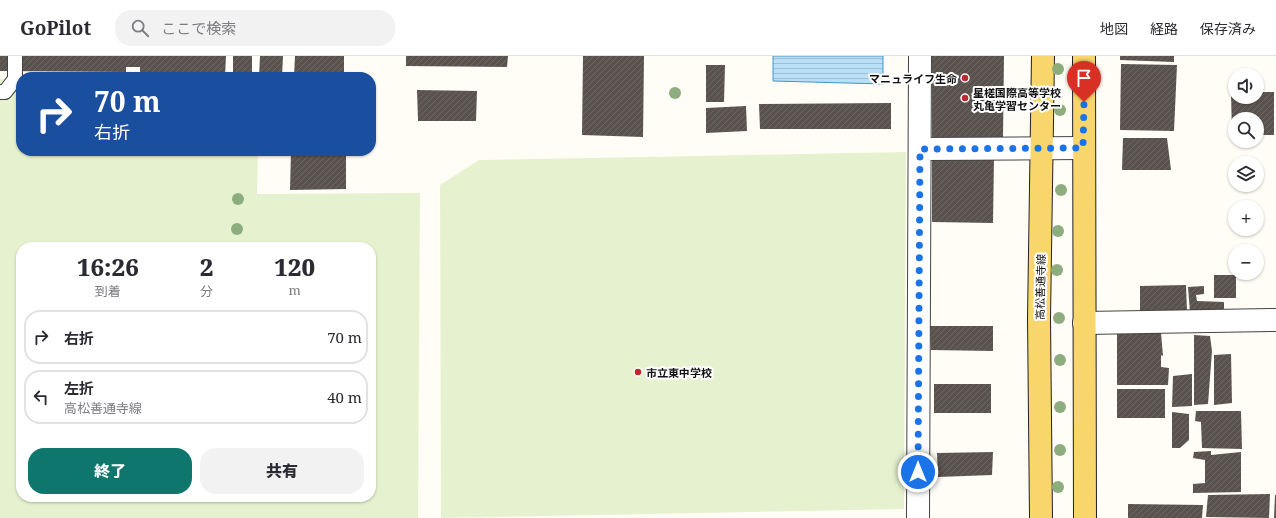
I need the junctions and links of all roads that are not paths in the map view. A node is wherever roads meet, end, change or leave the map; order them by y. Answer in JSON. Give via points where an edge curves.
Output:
{"nodes":[{"id":1,"x":16,"y":56,"type":"edge"},
{"id":2,"x":920,"y":56,"type":"edge"},
{"id":3,"x":1043,"y":56,"type":"edge"},
{"id":4,"x":1084,"y":56,"type":"edge"},
{"id":5,"x":0,"y":92,"type":"edge"},
{"id":6,"x":1042,"y":148,"type":"junction"},
{"id":7,"x":1083,"y":148,"type":"junction"},
{"id":8,"x":920,"y":149,"type":"junction"},
{"id":9,"x":1276,"y":320,"type":"edge"},
{"id":10,"x":1084,"y":323,"type":"junction"},
{"id":11,"x":918,"y":518,"type":"edge"},
{"id":12,"x":1041,"y":518,"type":"edge"},
{"id":13,"x":1085,"y":518,"type":"edge"}],
"edges":[{"from":1,"to":5,"type":"lane","via":[[15,79],[5,92]]},
{"from":2,"to":8,"type":"street"},
{"from":3,"to":6,"type":"main road","name":"高松善通寺線"},
{"from":4,"to":7,"type":"main road"},
{"from":6,"to":7,"type":"street"},
{"from":6,"to":8,"type":"street"},
{"from":6,"to":12,"type":"main road","name":"高松善通寺線","via":[[1039,318]]},
{"from":7,"to":10,"type":"main road"},
{"from":8,"to":11,"type":"street"},
{"from":9,"to":10,"type":"street"},
{"from":10,"to":13,"type":"main road"}]}
